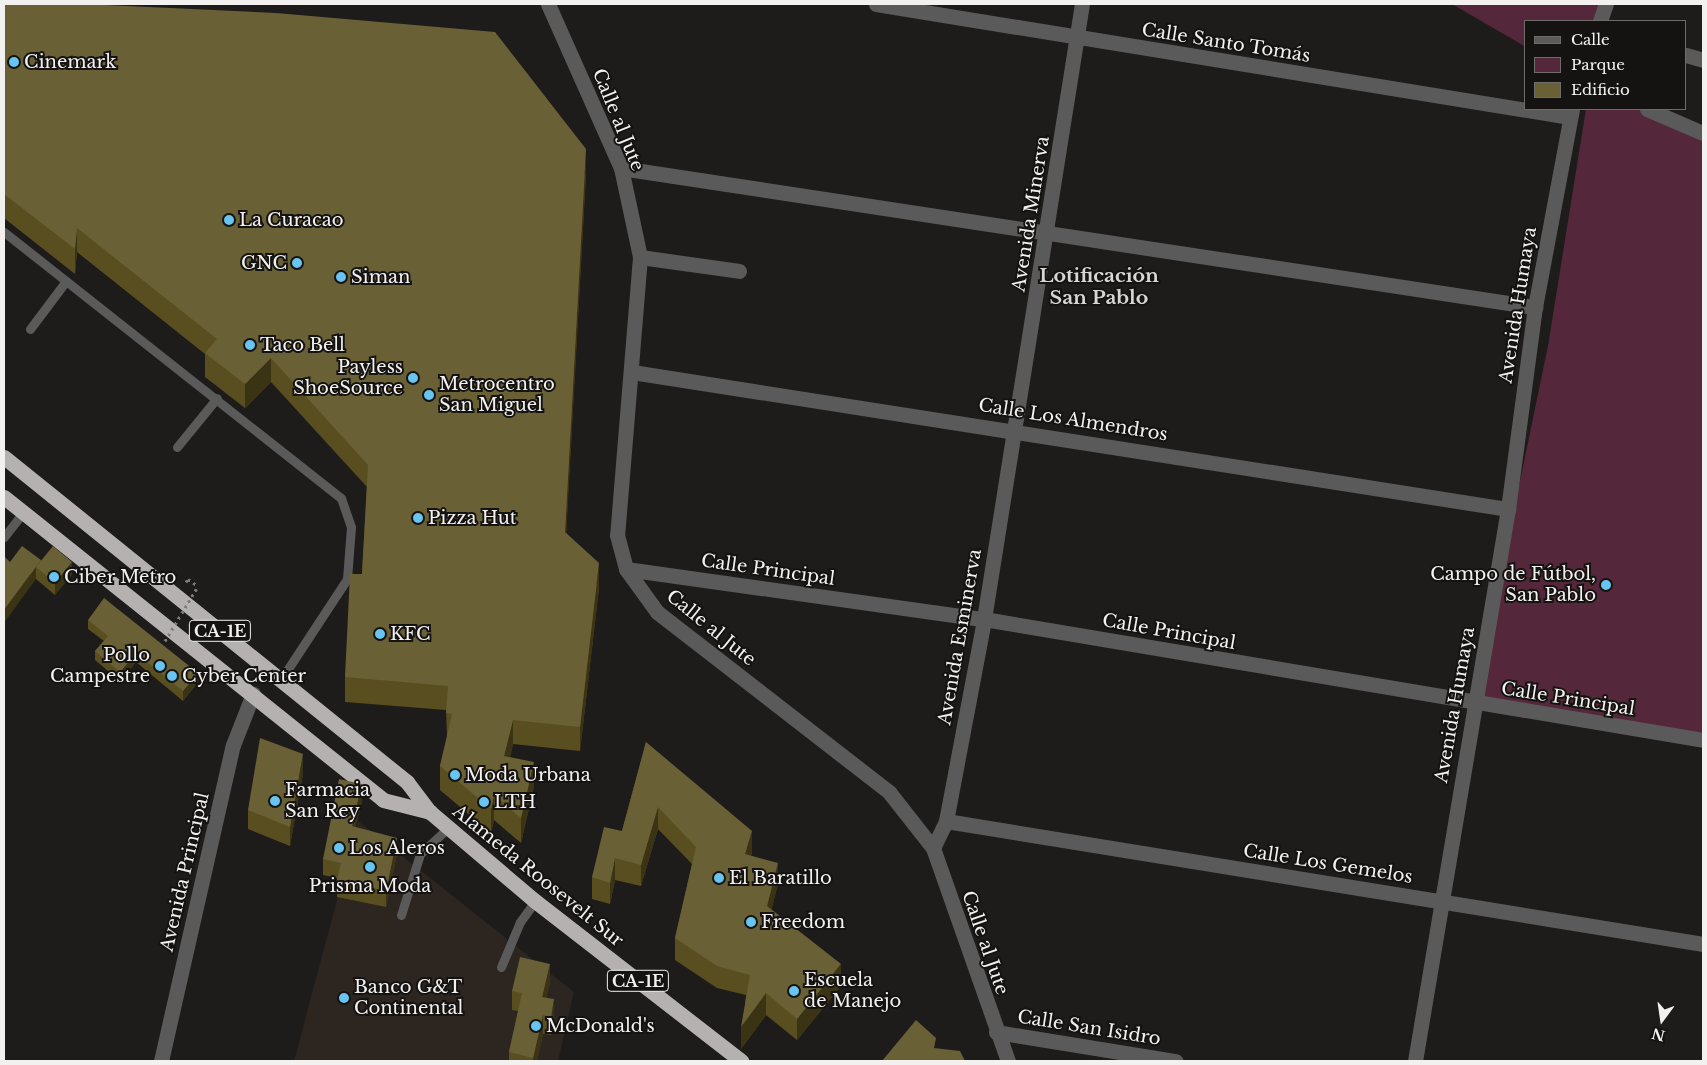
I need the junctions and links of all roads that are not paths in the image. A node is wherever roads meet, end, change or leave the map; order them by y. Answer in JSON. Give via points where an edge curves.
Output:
{"nodes":[{"id":1,"x":548,"y":4,"type":"edge"},
{"id":2,"x":876,"y":4,"type":"edge"},
{"id":3,"x":1082,"y":4,"type":"edge"},
{"id":4,"x":1606,"y":4,"type":"edge"},
{"id":5,"x":1600,"y":20,"type":"edge"},
{"id":6,"x":1076,"y":39,"type":"junction"},
{"id":7,"x":1687,"y":55,"type":"edge"},
{"id":8,"x":1703,"y":60,"type":"edge"},
{"id":9,"x":1524,"y":106,"type":"edge"},
{"id":10,"x":1551,"y":110,"type":"edge"},
{"id":11,"x":1649,"y":110,"type":"edge"},
{"id":12,"x":1571,"y":113,"type":"edge"},
{"id":13,"x":1703,"y":133,"type":"edge"},
{"id":14,"x":621,"y":168,"type":"junction"},
{"id":15,"x":1048,"y":231,"type":"junction"},
{"id":16,"x":4,"y":232,"type":"edge"},
{"id":17,"x":640,"y":257,"type":"junction"},
{"id":18,"x":739,"y":271,"type":"dead end"},
{"id":19,"x":66,"y":281,"type":"junction"},
{"id":20,"x":1535,"y":307,"type":"junction"},
{"id":21,"x":30,"y":329,"type":"dead end"},
{"id":22,"x":632,"y":372,"type":"junction"},
{"id":23,"x":217,"y":398,"type":"junction"},
{"id":24,"x":1015,"y":430,"type":"junction"},
{"id":25,"x":177,"y":447,"type":"dead end"},
{"id":26,"x":4,"y":457,"type":"edge"},
{"id":27,"x":4,"y":497,"type":"edge"},
{"id":28,"x":1508,"y":509,"type":"junction"},
{"id":29,"x":23,"y":512,"type":"junction"},
{"id":30,"x":4,"y":538,"type":"edge"},
{"id":31,"x":626,"y":569,"type":"junction"},
{"id":32,"x":984,"y":619,"type":"junction"},
{"id":33,"x":280,"y":681,"type":"junction"},
{"id":34,"x":253,"y":694,"type":"junction"},
{"id":35,"x":1474,"y":703,"type":"junction"},
{"id":36,"x":1703,"y":740,"type":"edge"},
{"id":37,"x":430,"y":812,"type":"junction"},
{"id":38,"x":946,"y":821,"type":"junction"},
{"id":39,"x":449,"y":827,"type":"junction"},
{"id":40,"x":933,"y":848,"type":"junction"},
{"id":41,"x":535,"y":901,"type":"junction"},
{"id":42,"x":1442,"y":901,"type":"junction"},
{"id":43,"x":401,"y":915,"type":"dead end"},
{"id":44,"x":1703,"y":944,"type":"edge"},
{"id":45,"x":501,"y":967,"type":"dead end"},
{"id":46,"x":996,"y":1032,"type":"junction"},
{"id":47,"x":161,"y":1061,"type":"edge"},
{"id":48,"x":742,"y":1061,"type":"edge"},
{"id":49,"x":1008,"y":1061,"type":"edge"},
{"id":50,"x":1176,"y":1061,"type":"edge"},
{"id":51,"x":1415,"y":1061,"type":"edge"}],
"edges":[{"from":1,"to":14,"type":"street","name":"Calle al Jute"},
{"from":2,"to":6,"type":"street","name":"Calle Santo Tomás"},
{"from":3,"to":6,"type":"street","name":"Avenida Minerva"},
{"from":4,"to":5,"type":"street"},
{"from":6,"to":9,"type":"street","name":"Calle Santo Tomás"},
{"from":6,"to":15,"type":"street","name":"Avenida Minerva"},
{"from":7,"to":8,"type":"street"},
{"from":10,"to":12,"type":"street","name":"Calle Santo Tomás"},
{"from":11,"to":13,"type":"street"},
{"from":12,"to":20,"type":"street","name":"Avenida Humaya"},
{"from":14,"to":15,"type":"street"},
{"from":14,"to":17,"type":"street","name":"Calle al Jute"},
{"from":15,"to":20,"type":"street"},
{"from":15,"to":24,"type":"street","name":"Avenida Minerva"},
{"from":16,"to":19,"type":"lane"},
{"from":17,"to":18,"type":"street"},
{"from":17,"to":22,"type":"street","name":"Calle al Jute"},
{"from":19,"to":21,"type":"lane"},
{"from":19,"to":23,"type":"lane"},
{"from":20,"to":28,"type":"street","name":"Avenida Humaya"},
{"from":22,"to":24,"type":"street","name":"Calle Los Almendros"},
{"from":22,"to":31,"type":"street","name":"Calle al Jute","via":[[617,535]]},
{"from":23,"to":25,"type":"lane"},
{"from":23,"to":33,"type":"lane","via":[[328,484],[341,498],[351,527],[347,579]]},
{"from":24,"to":28,"type":"street","name":"Calle Los Almendros"},
{"from":24,"to":32,"type":"street","name":"Avenida Esminerva"},
{"from":26,"to":33,"type":"highway","number":"CA-1E"},
{"from":27,"to":29,"type":"highway","number":"CA-1E"},
{"from":28,"to":35,"type":"street","name":"Avenida Humaya"},
{"from":29,"to":30,"type":"lane"},
{"from":29,"to":34,"type":"highway","number":"CA-1E"},
{"from":31,"to":32,"type":"street","name":"Calle Principal"},
{"from":31,"to":40,"type":"street","name":"Calle al Jute","via":[[656,612],[889,792]]},
{"from":32,"to":35,"type":"street","name":"Calle Principal"},
{"from":32,"to":38,"type":"street","name":"Avenida Esminerva"},
{"from":33,"to":37,"type":"highway","number":"CA-1E","via":[[407,782]]},
{"from":34,"to":37,"type":"highway","number":"CA-1E","via":[[383,800]]},
{"from":34,"to":47,"type":"street","name":"Avenida Principal","via":[[233,745]]},
{"from":35,"to":36,"type":"street","name":"Calle Principal"},
{"from":35,"to":42,"type":"street","name":"Avenida Humaya"},
{"from":37,"to":39,"type":"highway","name":"Alameda Roosevelt Sur","number":"CA-1E"},
{"from":38,"to":40,"type":"street","name":"Avenida Esminerva"},
{"from":38,"to":42,"type":"street","name":"Calle Los Gemelos"},
{"from":39,"to":41,"type":"highway","name":"Alameda Roosevelt Sur","number":"CA-1E"},
{"from":39,"to":43,"type":"lane","via":[[420,854]]},
{"from":40,"to":46,"type":"street","name":"Calle al Jute"},
{"from":41,"to":45,"type":"lane","via":[[520,922]]},
{"from":41,"to":48,"type":"highway","name":"Alameda Roosevelt Sur","number":"CA-1E"},
{"from":42,"to":44,"type":"street","name":"Calle Los Gemelos"},
{"from":42,"to":51,"type":"street","name":"Avenida Humaya"},
{"from":46,"to":49,"type":"street","name":"Calle al Jute"},
{"from":46,"to":50,"type":"street","name":"Calle San Isidro"}]}
